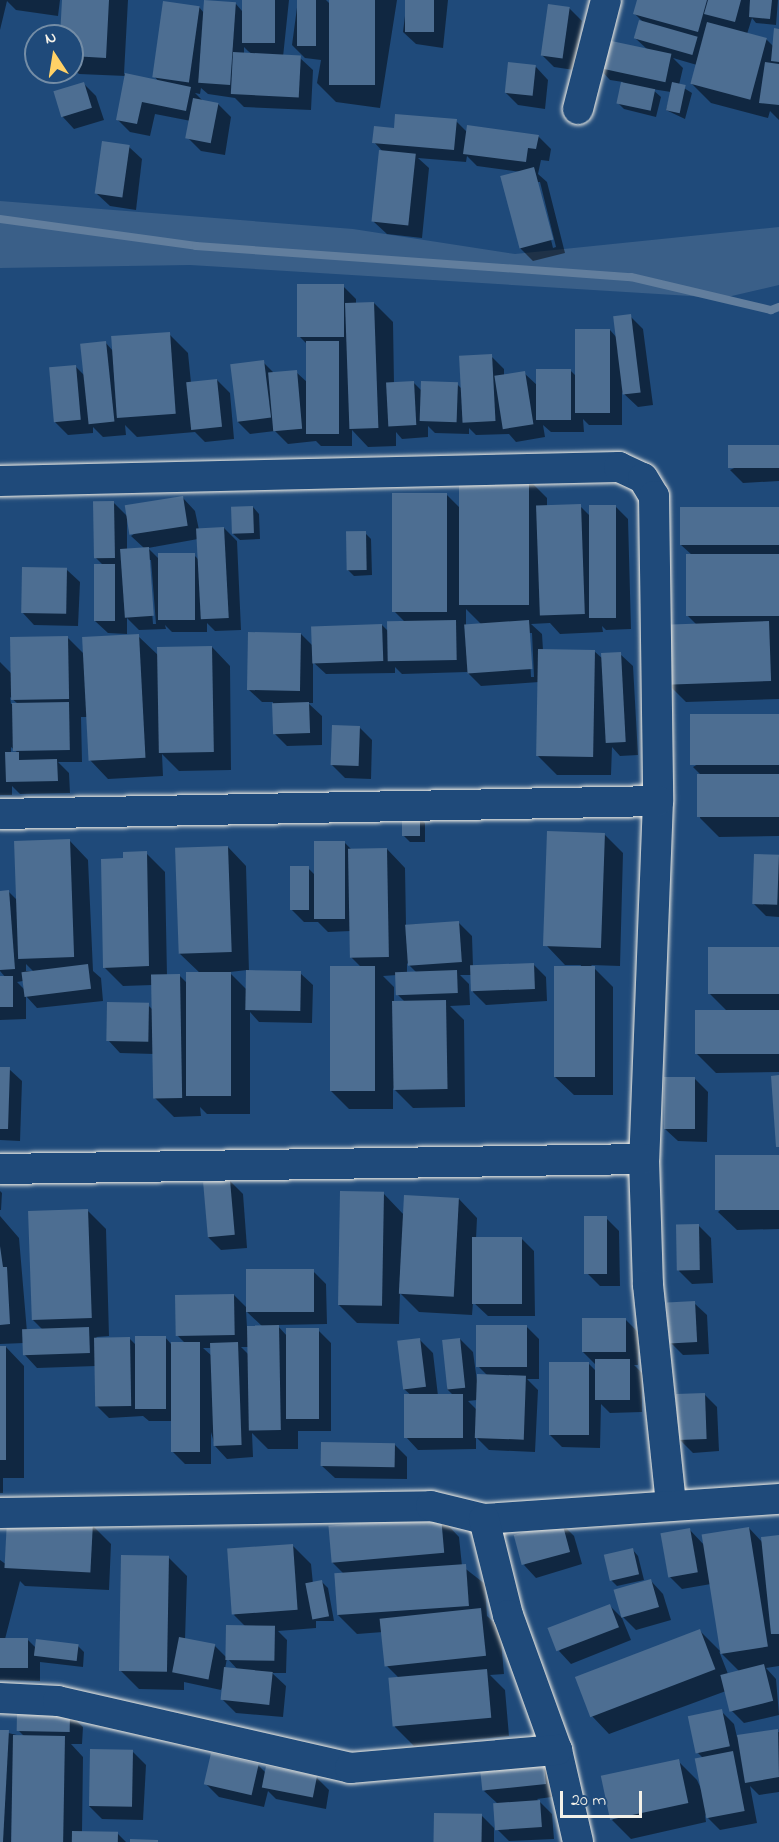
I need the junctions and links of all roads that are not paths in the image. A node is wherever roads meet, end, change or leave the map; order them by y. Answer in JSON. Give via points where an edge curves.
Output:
{"nodes":[{"id":1,"x":597,"y":2,"type":"edge"},
{"id":2,"x":578,"y":109,"type":"dead end"},
{"id":3,"x":0,"y":481,"type":"edge"},
{"id":4,"x":658,"y":801,"type":"junction"},
{"id":5,"x":0,"y":814,"type":"edge"},
{"id":6,"x":644,"y":1159,"type":"junction"},
{"id":7,"x":0,"y":1169,"type":"edge"},
{"id":8,"x":779,"y":1499,"type":"edge"},
{"id":9,"x":672,"y":1504,"type":"junction"},
{"id":10,"x":0,"y":1513,"type":"edge"},
{"id":11,"x":484,"y":1519,"type":"junction"},
{"id":12,"x":0,"y":1698,"type":"edge"},
{"id":13,"x":557,"y":1750,"type":"junction"},
{"id":14,"x":578,"y":1842,"type":"edge"}],
"edges":[{"from":1,"to":2,"type":"street"},
{"from":3,"to":4,"type":"street","via":[[619,468],[644,478],[654,496]]},
{"from":4,"to":5,"type":"street"},
{"from":4,"to":6,"type":"street"},
{"from":6,"to":7,"type":"street"},
{"from":6,"to":9,"type":"street","via":[[648,1285]]},
{"from":8,"to":9,"type":"street"},
{"from":9,"to":11,"type":"street"},
{"from":10,"to":11,"type":"street","via":[[431,1506]]},
{"from":11,"to":13,"type":"street","via":[[508,1615]]},
{"from":12,"to":13,"type":"street","via":[[58,1701],[350,1768]]},
{"from":13,"to":14,"type":"street"}]}
